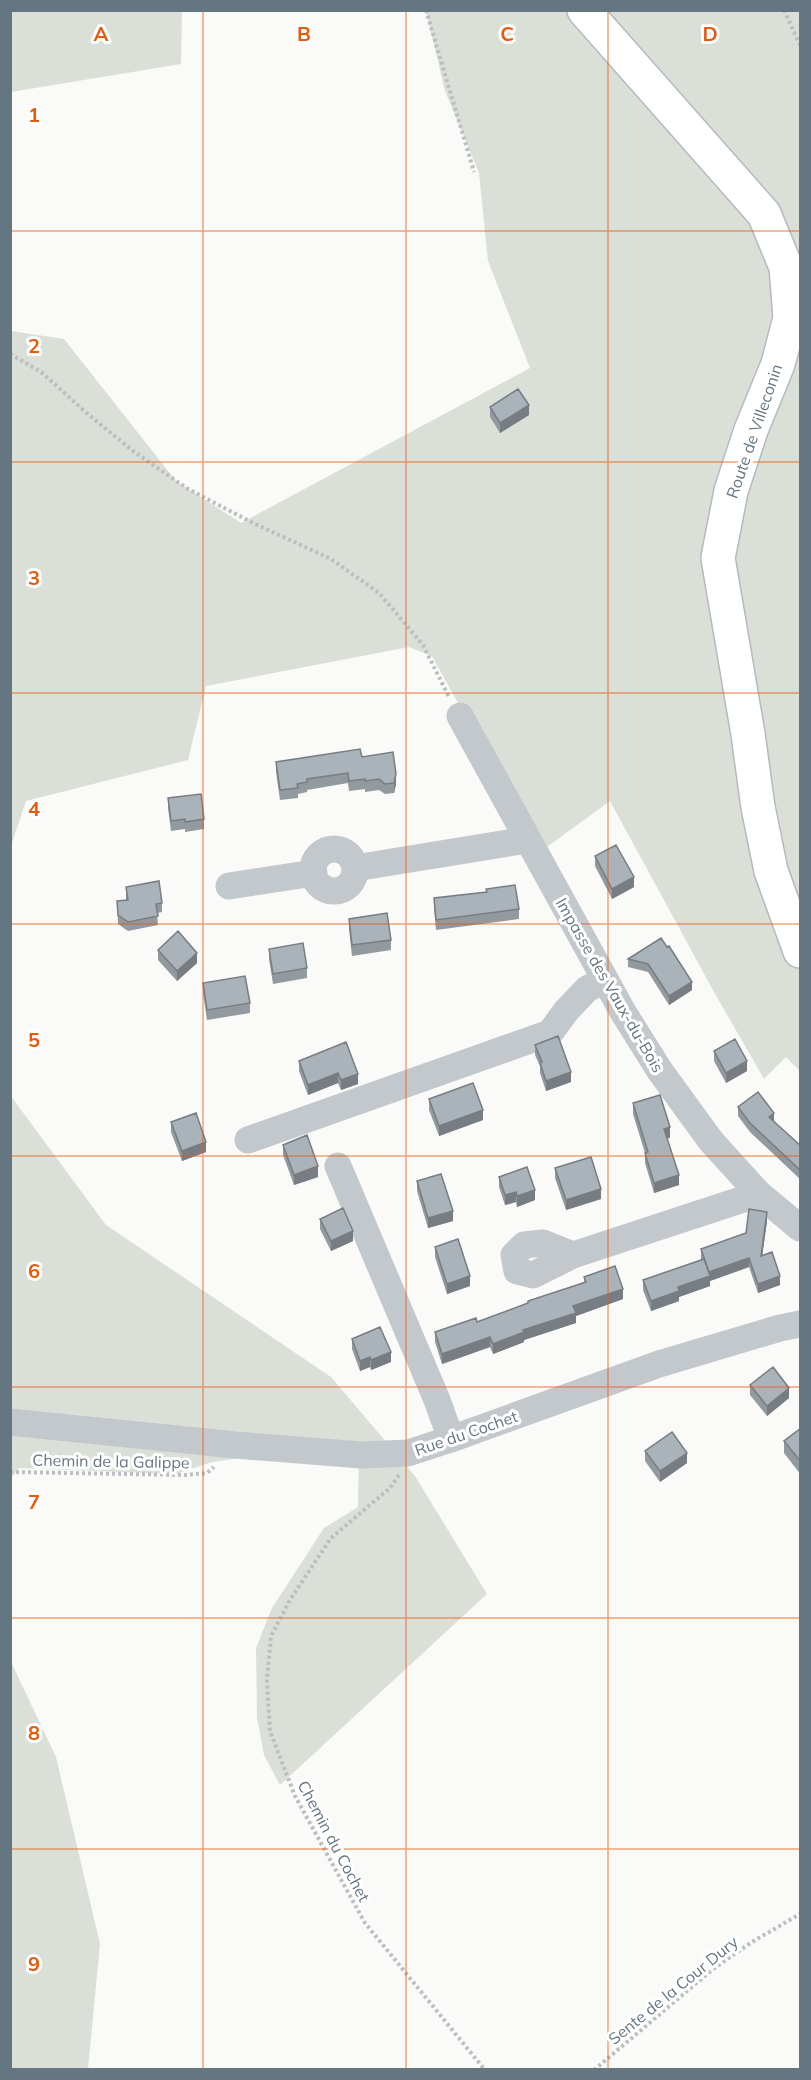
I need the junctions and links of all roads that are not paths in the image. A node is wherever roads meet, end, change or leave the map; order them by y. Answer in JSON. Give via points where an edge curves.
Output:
{"nodes":[{"id":1,"x":584,"y":10,"type":"edge"},
{"id":2,"x":460,"y":716,"type":"road end"},
{"id":3,"x":527,"y":840,"type":"junction"},
{"id":4,"x":229,"y":886,"type":"dead end"},
{"id":5,"x":801,"y":951,"type":"edge"},
{"id":6,"x":605,"y":980,"type":"junction"},
{"id":7,"x":248,"y":1140,"type":"dead end"},
{"id":8,"x":338,"y":1166,"type":"dead end"},
{"id":9,"x":759,"y":1194,"type":"junction"},
{"id":10,"x":801,"y":1228,"type":"edge"},
{"id":11,"x":573,"y":1255,"type":"dead end"},
{"id":12,"x":801,"y":1324,"type":"edge"},
{"id":13,"x":10,"y":1422,"type":"edge"},
{"id":14,"x":451,"y":1439,"type":"junction"}],
"edges":[{"from":1,"to":5,"type":"main road","name":"Route de Villeconin","via":[[764,214],[786,267],[790,318],[778,364],[731,491],[718,558],[771,871]]},
{"from":2,"to":3,"type":"street","name":"Impasse des Vaux-du-Bois"},
{"from":3,"to":4,"type":"street","via":[[355,868],[352,881],[341,890],[327,889],[314,873]]},
{"from":3,"to":6,"type":"street","name":"Impasse des Vaux-du-Bois"},
{"from":6,"to":7,"type":"street","via":[[587,989],[550,1033]]},
{"from":6,"to":9,"type":"street","name":"Impasse des Vaux-du-Bois","via":[[660,1071],[711,1141]]},
{"from":8,"to":14,"type":"street"},
{"from":9,"to":10,"type":"street","name":"Impasse des Vaux-du-Bois"},
{"from":9,"to":11,"type":"street"},
{"from":12,"to":14,"type":"street","name":"Rue du Cochet","via":[[659,1364]]},
{"from":13,"to":14,"type":"street","name":"Rue du Cochet","via":[[362,1455],[408,1453]]}]}
